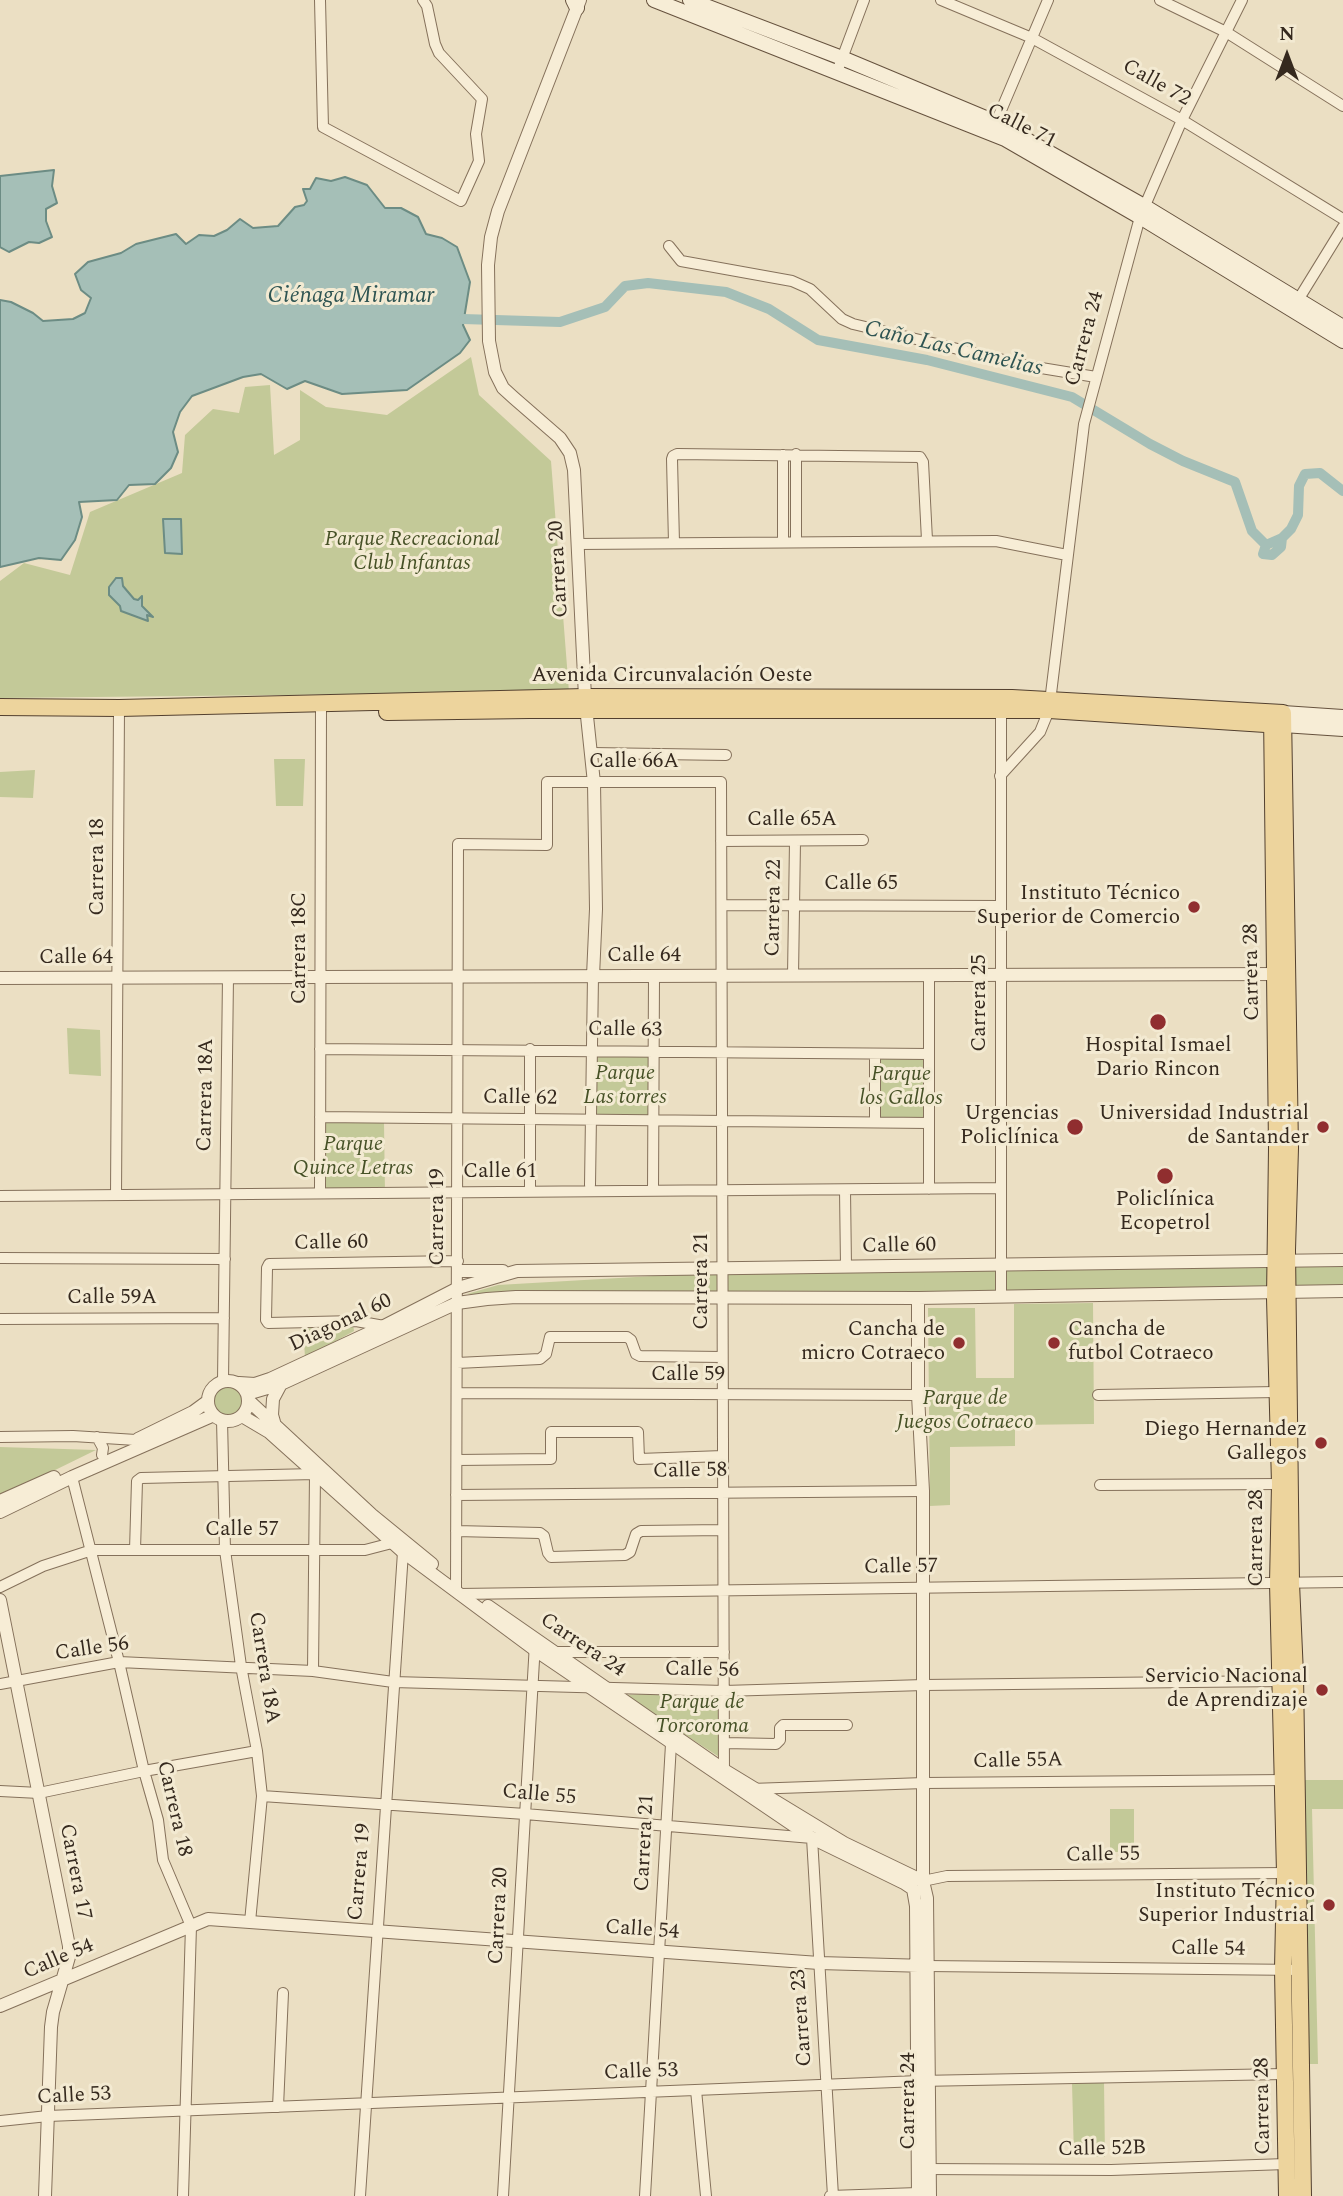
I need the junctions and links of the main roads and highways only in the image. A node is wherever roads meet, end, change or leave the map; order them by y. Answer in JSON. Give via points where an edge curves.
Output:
{"nodes":[{"id":1,"x":690,"y":0,"type":"edge"},
{"id":2,"x":663,"y":1,"type":"edge"},
{"id":3,"x":839,"y":65,"type":"junction"},
{"id":4,"x":1295,"y":305,"type":"junction"},
{"id":5,"x":1343,"y":327,"type":"edge"},
{"id":6,"x":1343,"y":341,"type":"edge"},
{"id":7,"x":585,"y":704,"type":"junction"},
{"id":8,"x":1049,"y":704,"type":"junction"},
{"id":9,"x":0,"y":707,"type":"edge"},
{"id":10,"x":118,"y":712,"type":"junction"},
{"id":11,"x":1343,"y":717,"type":"edge"},
{"id":12,"x":0,"y":718,"type":"edge"},
{"id":13,"x":1278,"y":719,"type":"junction"},
{"id":14,"x":1343,"y":729,"type":"edge"},
{"id":15,"x":1282,"y":1292,"type":"junction"},
{"id":16,"x":1285,"y":1583,"type":"junction"},
{"id":17,"x":1289,"y":1780,"type":"junction"},
{"id":18,"x":1287,"y":2196,"type":"edge"},
{"id":19,"x":1303,"y":2196,"type":"edge"}],
"edges":[{"from":1,"to":3,"type":"main road","name":"Calle 71"},
{"from":2,"to":3,"type":"main road","name":"Calle 71"},
{"from":3,"to":4,"type":"main road","name":"Calle 71","via":[[994,128]]},
{"from":4,"to":5,"type":"main road","name":"Calle 71"},
{"from":4,"to":6,"type":"main road","name":"Calle 71"},
{"from":7,"to":8,"type":"main road","name":"Avenida Circunvalación Oeste"},
{"from":7,"to":8,"type":"main road","name":"Avenida Circunvalación Oeste","via":[[1001,710]]},
{"from":7,"to":10,"type":"main road","name":"Avenida Circunvalación Oeste"},
{"from":8,"to":13,"type":"main road","name":"Avenida Circunvalación Oeste"},
{"from":9,"to":10,"type":"main road","name":"Avenida Circunvalación Oeste"},
{"from":10,"to":12,"type":"main road","name":"Avenida Circunvalación Oeste"},
{"from":11,"to":13,"type":"main road","name":"Avenida Circunvalación Oeste"},
{"from":13,"to":14,"type":"main road","name":"Avenida Circunvalación Oeste"},
{"from":13,"to":15,"type":"main road","name":"Carrera 28","via":[[1280,975],[1290,1148]]},
{"from":15,"to":16,"type":"main road","name":"Carrera 28"},
{"from":15,"to":16,"type":"main road","name":"Carrera 28","via":[[1278,1392]]},
{"from":16,"to":17,"type":"main road","name":"Carrera 28"},
{"from":16,"to":17,"type":"main road","name":"Carrera 28","via":[[1281,1681]]},
{"from":17,"to":18,"type":"main road","name":"Carrera 28","via":[[1283,1969]]},
{"from":17,"to":19,"type":"main road","name":"Carrera 28","via":[[1300,1969]]}]}
